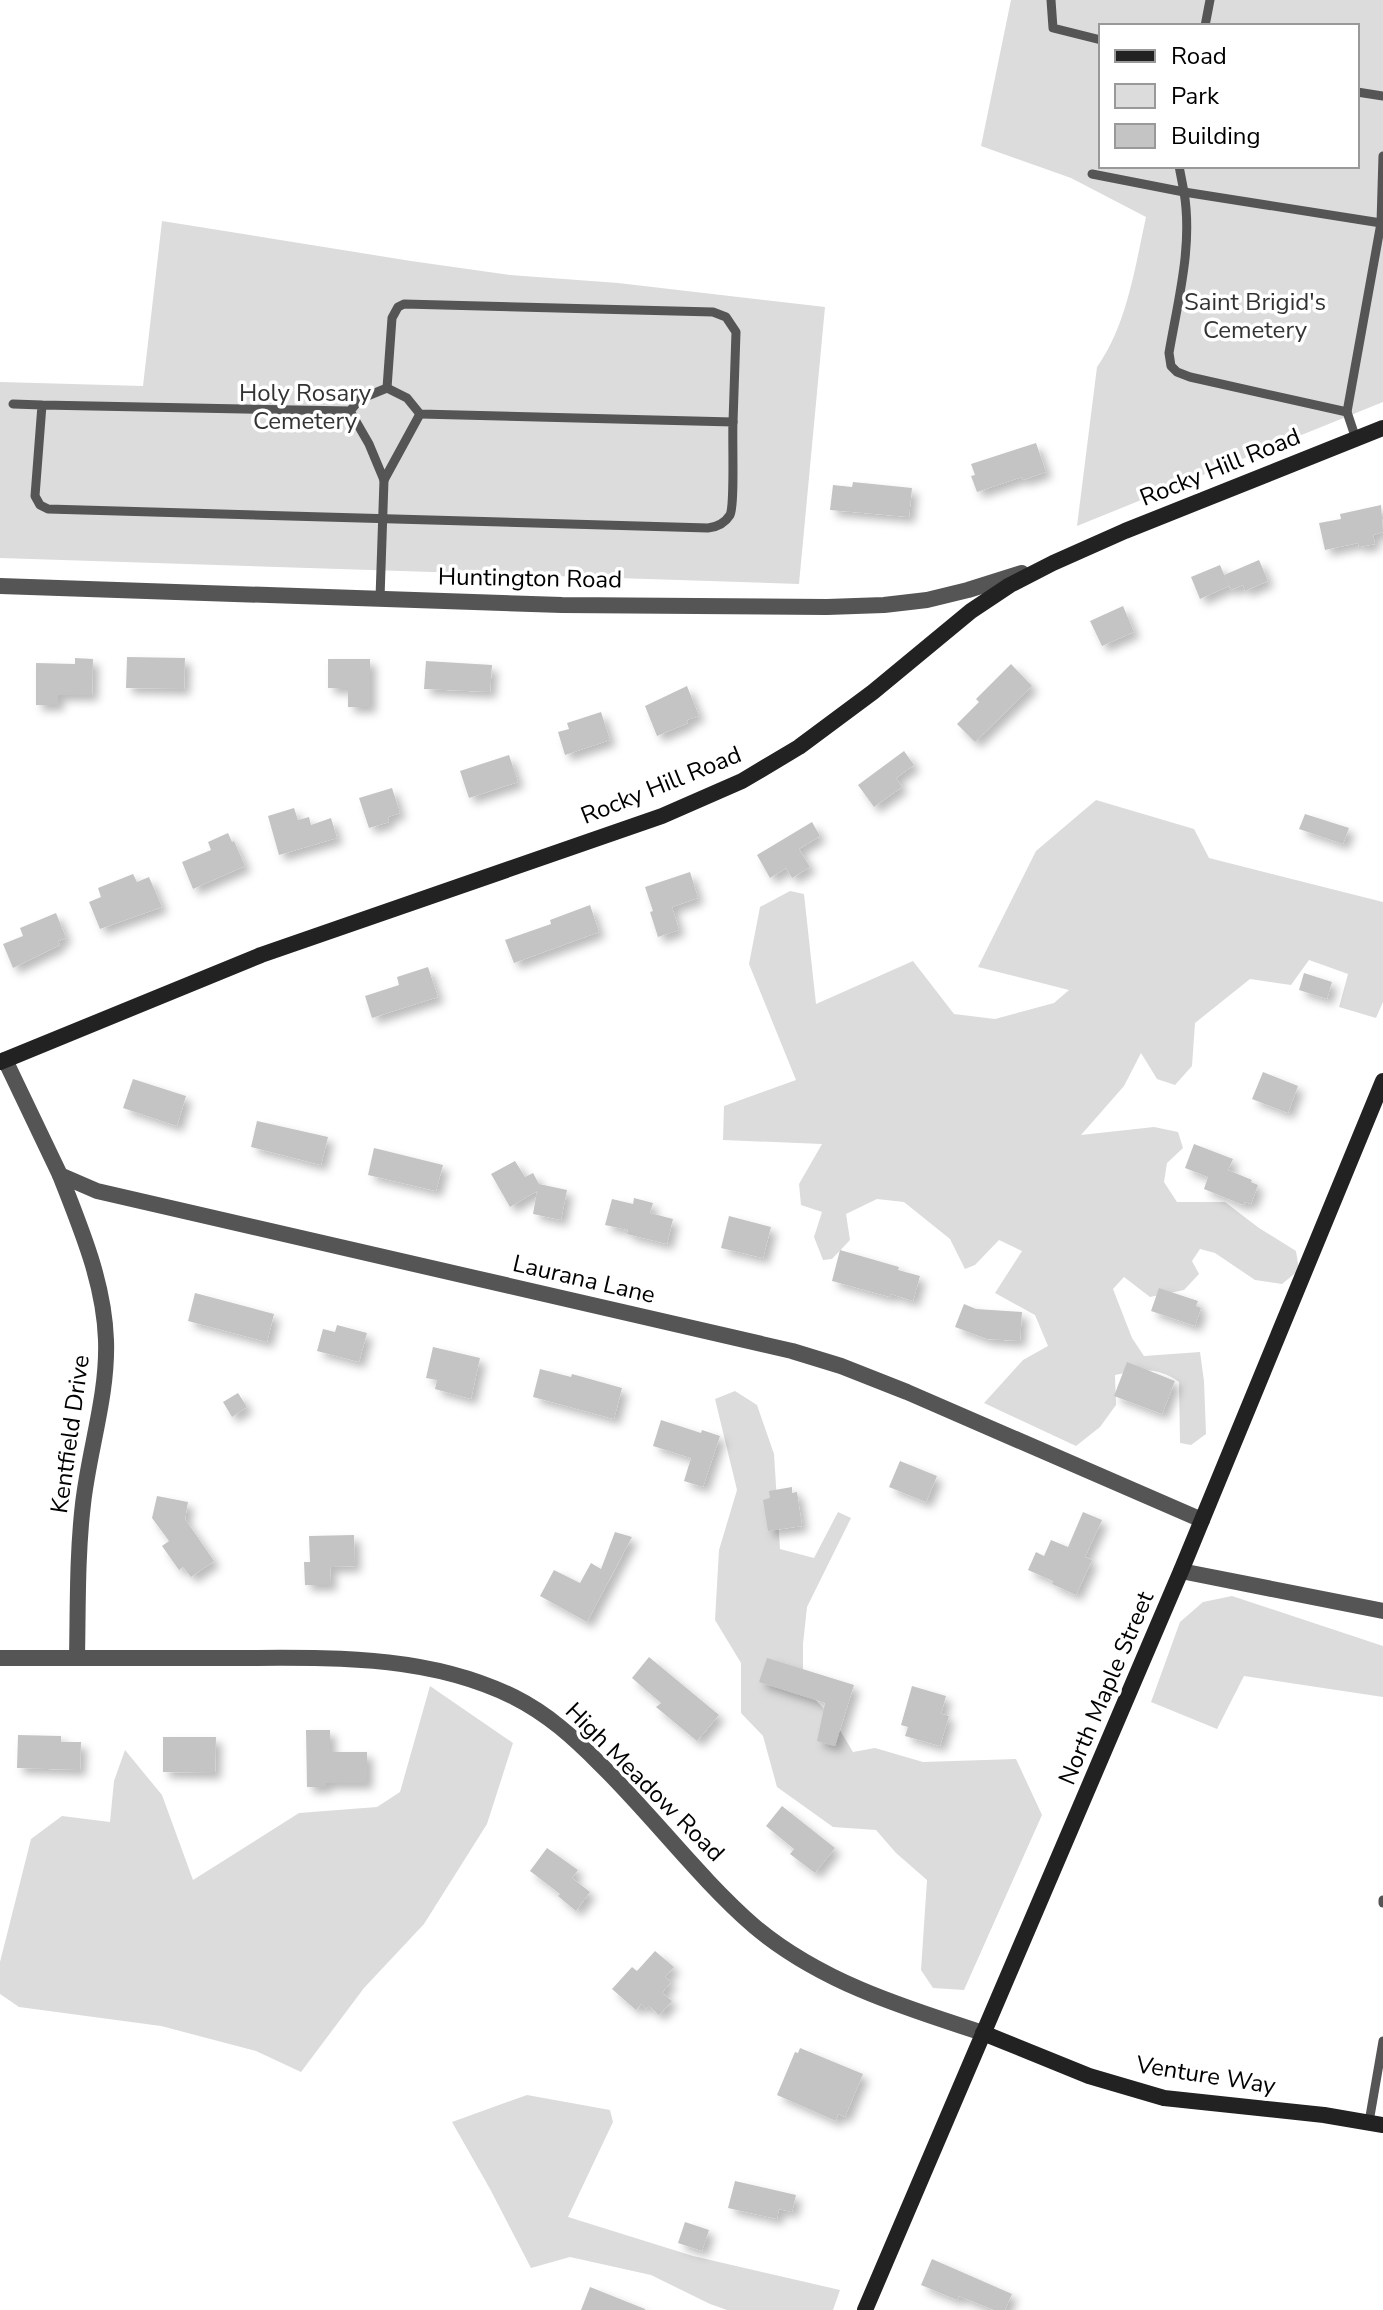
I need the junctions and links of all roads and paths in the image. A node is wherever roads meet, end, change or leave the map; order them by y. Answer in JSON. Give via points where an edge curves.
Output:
{"nodes":[{"id":1,"x":1051,"y":0,"type":"edge"},
{"id":2,"x":1210,"y":0,"type":"edge"},
{"id":3,"x":1205,"y":24,"type":"edge"},
{"id":4,"x":1099,"y":40,"type":"edge"},
{"id":5,"x":1359,"y":92,"type":"edge"},
{"id":6,"x":1383,"y":96,"type":"edge"},
{"id":7,"x":1383,"y":156,"type":"edge"},
{"id":8,"x":1179,"y":168,"type":"edge"},
{"id":9,"x":1092,"y":174,"type":"dead end"},
{"id":10,"x":1184,"y":192,"type":"junction"},
{"id":11,"x":1382,"y":224,"type":"edge"},
{"id":12,"x":387,"y":388,"type":"junction"},
{"id":13,"x":13,"y":404,"type":"dead end"},
{"id":14,"x":42,"y":405,"type":"junction"},
{"id":15,"x":350,"y":411,"type":"junction"},
{"id":16,"x":1347,"y":412,"type":"junction"},
{"id":17,"x":420,"y":414,"type":"junction"},
{"id":18,"x":733,"y":422,"type":"junction"},
{"id":19,"x":1383,"y":428,"type":"edge"},
{"id":20,"x":1356,"y":439,"type":"junction"},
{"id":21,"x":384,"y":480,"type":"junction"},
{"id":22,"x":382,"y":520,"type":"junction"},
{"id":23,"x":1053,"y":563,"type":"junction"},
{"id":24,"x":0,"y":586,"type":"edge"},
{"id":25,"x":380,"y":598,"type":"junction"},
{"id":26,"x":2,"y":1061,"type":"edge"},
{"id":27,"x":1383,"y":1081,"type":"edge"},
{"id":28,"x":60,"y":1175,"type":"junction"},
{"id":29,"x":1202,"y":1520,"type":"junction"},
{"id":30,"x":1181,"y":1571,"type":"junction"},
{"id":31,"x":1383,"y":1611,"type":"edge"},
{"id":32,"x":0,"y":1658,"type":"edge"},
{"id":33,"x":77,"y":1658,"type":"junction"},
{"id":34,"x":983,"y":2033,"type":"junction"},
{"id":35,"x":1383,"y":2041,"type":"edge"},
{"id":36,"x":1376,"y":2124,"type":"edge"},
{"id":37,"x":865,"y":2310,"type":"edge"}],
"edges":[{"from":1,"to":4,"type":"lane","via":[[1053,28]]},
{"from":2,"to":3,"type":"lane"},
{"from":5,"to":6,"type":"lane"},
{"from":7,"to":11,"type":"lane"},
{"from":8,"to":10,"type":"lane"},
{"from":9,"to":10,"type":"lane"},
{"from":10,"to":11,"type":"lane"},
{"from":10,"to":16,"type":"lane","via":[[1187,247],[1171,366],[1190,377]]},
{"from":11,"to":16,"type":"lane"},
{"from":12,"to":15,"type":"lane","via":[[360,399]]},
{"from":12,"to":17,"type":"lane","via":[[407,398]]},
{"from":12,"to":18,"type":"lane","via":[[392,318],[404,304],[713,312],[726,317],[736,332]]},
{"from":13,"to":14,"type":"lane"},
{"from":14,"to":15,"type":"lane"},
{"from":14,"to":22,"type":"lane","via":[[35,496],[43,507]]},
{"from":15,"to":21,"type":"lane"},
{"from":16,"to":20,"type":"lane"},
{"from":17,"to":18,"type":"lane"},
{"from":17,"to":21,"type":"lane"},
{"from":18,"to":22,"type":"lane","via":[[732,510],[717,527]]},
{"from":19,"to":20,"type":"street","name":"Rocky Hill Road"},
{"from":20,"to":23,"type":"street","name":"Rocky Hill Road"},
{"from":21,"to":22,"type":"lane"},
{"from":22,"to":25,"type":"lane"},
{"from":23,"to":25,"type":"street","name":"Huntington Road","via":[[941,597],[865,606]]},
{"from":23,"to":26,"type":"street","name":"Rocky Hill Road","via":[[989,598],[799,747],[703,800],[261,955]]},
{"from":24,"to":25,"type":"street","name":"Huntington Road"},
{"from":26,"to":28,"type":"street"},
{"from":27,"to":29,"type":"street","name":"North Maple Street"},
{"from":28,"to":29,"type":"street","name":"Laurana Lane","via":[[97,1191],[792,1351],[907,1392]]},
{"from":28,"to":33,"type":"street","name":"Kentfield Drive","via":[[96,1274],[106,1342],[83,1503]]},
{"from":29,"to":30,"type":"street","name":"North Maple Street"},
{"from":30,"to":31,"type":"street"},
{"from":30,"to":34,"type":"street","name":"North Maple Street"},
{"from":32,"to":33,"type":"street","name":"High Meadow Road"},
{"from":33,"to":34,"type":"street","name":"High Meadow Road","via":[[354,1658],[433,1668],[489,1686],[539,1710],[573,1737],[727,1899],[777,1943],[837,1979]]},
{"from":34,"to":36,"type":"street","name":"Venture Way","via":[[1089,2076],[1164,2098]]},
{"from":34,"to":37,"type":"street","name":"North Maple Street"},
{"from":35,"to":36,"type":"lane"}]}
